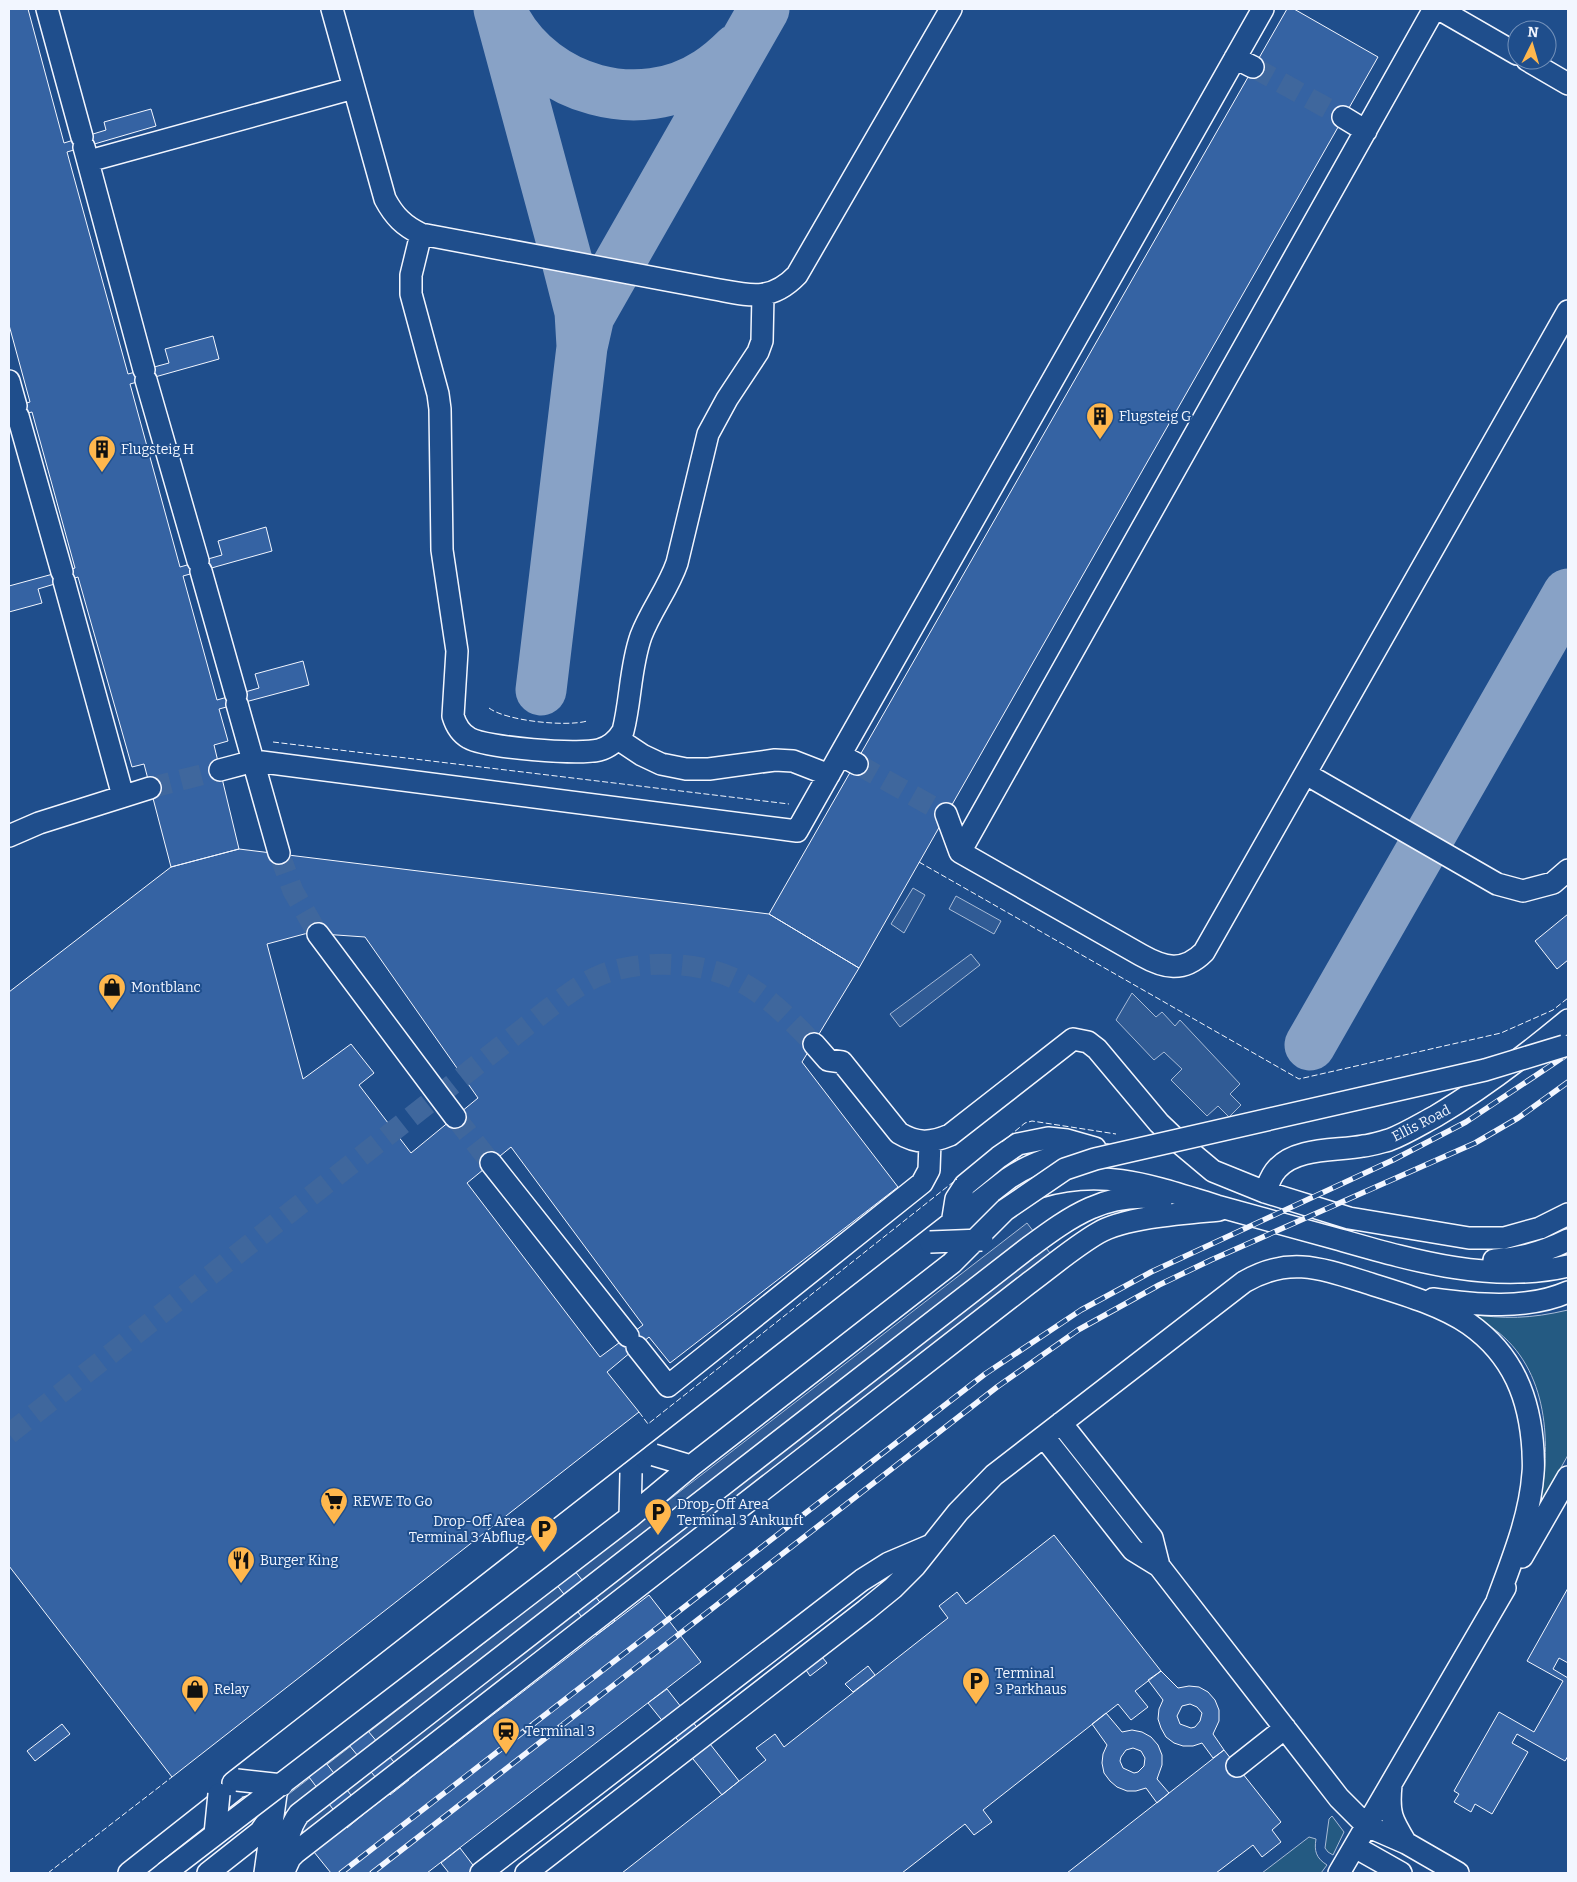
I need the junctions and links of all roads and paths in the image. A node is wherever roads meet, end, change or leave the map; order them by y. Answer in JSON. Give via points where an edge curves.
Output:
{"nodes":[{"id":1,"x":47,"y":9,"type":"edge"},
{"id":2,"x":332,"y":9,"type":"edge"},
{"id":3,"x":951,"y":9,"type":"edge"},
{"id":4,"x":1263,"y":9,"type":"edge"},
{"id":5,"x":1434,"y":9,"type":"edge"},
{"id":6,"x":1439,"y":9,"type":"edge"},
{"id":7,"x":1507,"y":48,"type":"edge"},
{"id":8,"x":1544,"y":70,"type":"edge"},
{"id":9,"x":1568,"y":84,"type":"edge"},
{"id":10,"x":354,"y":88,"type":"junction"},
{"id":11,"x":1343,"y":117,"type":"tunnel mouth"},
{"id":12,"x":1366,"y":130,"type":"junction"},
{"id":13,"x":85,"y":149,"type":"junction"},
{"id":14,"x":421,"y":234,"type":"junction"},
{"id":15,"x":763,"y":295,"type":"junction"},
{"id":16,"x":1568,"y":311,"type":"edge"},
{"id":17,"x":9,"y":381,"type":"edge"},
{"id":18,"x":618,"y":740,"type":"junction"},
{"id":19,"x":254,"y":761,"type":"junction"},
{"id":20,"x":220,"y":770,"type":"tunnel mouth"},
{"id":21,"x":1306,"y":774,"type":"junction"},
{"id":22,"x":829,"y":775,"type":"junction"},
{"id":23,"x":150,"y":788,"type":"tunnel mouth"},
{"id":24,"x":124,"y":796,"type":"junction"},
{"id":25,"x":946,"y":814,"type":"tunnel mouth"},
{"id":26,"x":9,"y":836,"type":"edge"},
{"id":27,"x":960,"y":852,"type":"junction"},
{"id":28,"x":279,"y":854,"type":"tunnel mouth"},
{"id":29,"x":1568,"y":870,"type":"edge"},
{"id":30,"x":318,"y":934,"type":"tunnel mouth"},
{"id":31,"x":1568,"y":1020,"type":"edge"},
{"id":32,"x":814,"y":1044,"type":"tunnel mouth"},
{"id":33,"x":1568,"y":1044,"type":"edge"},
{"id":34,"x":455,"y":1117,"type":"tunnel mouth"},
{"id":35,"x":930,"y":1142,"type":"junction"},
{"id":36,"x":1116,"y":1155,"type":"junction"},
{"id":37,"x":1070,"y":1156,"type":"junction"},
{"id":38,"x":491,"y":1164,"type":"tunnel mouth"},
{"id":39,"x":1264,"y":1192,"type":"junction"},
{"id":40,"x":1229,"y":1209,"type":"junction"},
{"id":41,"x":1568,"y":1214,"type":"edge"},
{"id":42,"x":953,"y":1224,"type":"junction"},
{"id":43,"x":1331,"y":1237,"type":"junction"},
{"id":44,"x":1568,"y":1240,"type":"edge"},
{"id":45,"x":974,"y":1241,"type":"junction"},
{"id":46,"x":952,"y":1263,"type":"junction"},
{"id":47,"x":1568,"y":1266,"type":"edge"},
{"id":48,"x":1379,"y":1286,"type":"junction"},
{"id":49,"x":1568,"y":1292,"type":"edge"},
{"id":50,"x":1061,"y":1423,"type":"junction"},
{"id":51,"x":1044,"y":1437,"type":"junction"},
{"id":52,"x":654,"y":1455,"type":"junction"},
{"id":53,"x":748,"y":1464,"type":"junction"},
{"id":54,"x":691,"y":1466,"type":"junction"},
{"id":55,"x":790,"y":1470,"type":"junction"},
{"id":56,"x":631,"y":1473,"type":"junction"},
{"id":57,"x":1568,"y":1477,"type":"edge"},
{"id":58,"x":742,"y":1507,"type":"junction"},
{"id":59,"x":630,"y":1517,"type":"junction"},
{"id":60,"x":932,"y":1544,"type":"junction"},
{"id":61,"x":1159,"y":1566,"type":"junction"},
{"id":62,"x":1497,"y":1601,"type":"junction"},
{"id":63,"x":1284,"y":1728,"type":"junction"},
{"id":64,"x":292,"y":1760,"type":"junction"},
{"id":65,"x":1237,"y":1766,"type":"dead end"},
{"id":66,"x":237,"y":1780,"type":"junction"},
{"id":67,"x":1392,"y":1783,"type":"junction"},
{"id":68,"x":282,"y":1784,"type":"junction"},
{"id":69,"x":219,"y":1794,"type":"junction"},
{"id":70,"x":273,"y":1812,"type":"junction"},
{"id":71,"x":1367,"y":1826,"type":"junction"},
{"id":72,"x":215,"y":1834,"type":"junction"},
{"id":73,"x":1406,"y":1843,"type":"junction"},
{"id":74,"x":1355,"y":1847,"type":"junction"},
{"id":75,"x":116,"y":1873,"type":"edge"},
{"id":76,"x":129,"y":1873,"type":"edge"},
{"id":77,"x":165,"y":1873,"type":"edge"},
{"id":78,"x":208,"y":1873,"type":"edge"},
{"id":79,"x":272,"y":1873,"type":"edge"},
{"id":80,"x":481,"y":1873,"type":"edge"},
{"id":81,"x":526,"y":1873,"type":"edge"},
{"id":82,"x":1340,"y":1873,"type":"edge"},
{"id":83,"x":1401,"y":1873,"type":"edge"},
{"id":84,"x":1458,"y":1873,"type":"edge"}],
"edges":[{"from":1,"to":13,"type":"lane"},
{"from":2,"to":10,"type":"lane"},
{"from":3,"to":15,"type":"lane","via":[[797,275],[788,285]]},
{"from":4,"to":22,"type":"lane","via":[[1244,63],[848,759]]},
{"from":5,"to":12,"type":"lane"},
{"from":6,"to":7,"type":"lane"},
{"from":8,"to":9,"type":"lane"},
{"from":10,"to":13,"type":"lane"},
{"from":10,"to":14,"type":"lane","via":[[385,199],[401,222]]},
{"from":11,"to":12,"type":"lane"},
{"from":12,"to":27,"type":"lane"},
{"from":13,"to":19,"type":"lane"},
{"from":14,"to":15,"type":"lane","via":[[714,289]]},
{"from":14,"to":18,"type":"lane","via":[[410,284],[440,409],[442,550],[456,636],[453,706],[456,724],[470,739],[548,751],[590,752]]},
{"from":15,"to":18,"type":"lane","via":[[762,340],[758,352],[708,434],[677,563],[642,634],[635,656],[625,724]]},
{"from":16,"to":21,"type":"lane"},
{"from":17,"to":24,"type":"lane"},
{"from":18,"to":22,"type":"lane","via":[[662,764],[686,769],[775,760],[793,761]]},
{"from":19,"to":20,"type":"lane"},
{"from":19,"to":22,"type":"lane","via":[[797,831]]},
{"from":19,"to":28,"type":"lane"},
{"from":21,"to":27,"type":"lane","via":[[1204,952],[1180,966],[1157,964]]},
{"from":21,"to":29,"type":"lane","via":[[1497,884],[1523,891],[1553,883]]},
{"from":23,"to":24,"type":"lane"},
{"from":24,"to":26,"type":"lane","via":[[39,822]]},
{"from":25,"to":27,"type":"lane"},
{"from":30,"to":34,"type":"lane"},
{"from":31,"to":39,"type":"lane","name":"Ellis Road","via":[[1512,1066],[1419,1126],[1363,1146],[1300,1155],[1276,1170]]},
{"from":32,"to":35,"type":"lane","via":[[828,1060],[842,1062],[899,1133],[908,1139]]},
{"from":33,"to":36,"type":"lane","bridge":true,"via":[[1485,1070]]},
{"from":35,"to":38,"type":"lane","via":[[928,1170],[922,1183],[668,1386]]},
{"from":35,"to":39,"type":"lane","via":[[950,1134],[1073,1039],[1088,1042],[1097,1049],[1159,1123],[1213,1171]]},
{"from":36,"to":37,"type":"lane"},
{"from":36,"to":37,"type":"lane","bridge":true,"via":[[1095,1159]]},
{"from":37,"to":42,"type":"lane"},
{"from":37,"to":42,"type":"lane","via":[[1043,1160],[1021,1170]]},
{"from":37,"to":45,"type":"lane","bridge":true,"via":[[1054,1184],[1040,1197],[989,1236]]},
{"from":39,"to":41,"type":"lane","via":[[1349,1218],[1469,1238],[1504,1238],[1540,1228]]},
{"from":40,"to":43,"type":"lane"},
{"from":40,"to":53,"type":"lane","via":[[1146,1197],[1101,1204],[1070,1217]]},
{"from":40,"to":55,"type":"lane","via":[[1176,1214],[1098,1232]]},
{"from":40,"to":64,"type":"lane","via":[[1154,1187],[1095,1178],[1060,1181],[1013,1198]]},
{"from":42,"to":45,"type":"lane","bridge":true},
{"from":42,"to":46,"type":"lane"},
{"from":42,"to":52,"type":"lane","bridge":true},
{"from":43,"to":44,"type":"lane","via":[[1488,1260],[1513,1259],[1541,1252]]},
{"from":43,"to":47,"type":"lane","via":[[1405,1258],[1460,1268],[1504,1273]]},
{"from":45,"to":46,"type":"lane","bridge":true},
{"from":46,"to":54,"type":"lane","bridge":true},
{"from":48,"to":49,"type":"lane","via":[[1425,1298],[1467,1304],[1530,1302]]},
{"from":48,"to":50,"type":"lane","via":[[1334,1272],[1292,1266],[1256,1275]]},
{"from":48,"to":62,"type":"lane","via":[[1435,1307],[1468,1324],[1492,1343],[1511,1367],[1525,1400],[1532,1425],[1534,1473],[1517,1547]]},
{"from":50,"to":51,"type":"lane"},
{"from":50,"to":61,"type":"lane","via":[[1152,1538]]},
{"from":51,"to":60,"type":"lane","via":[[994,1475]]},
{"from":51,"to":61,"type":"lane","via":[[1133,1550]]},
{"from":52,"to":54,"type":"lane","bridge":true},
{"from":52,"to":56,"type":"lane"},
{"from":53,"to":55,"type":"lane"},
{"from":53,"to":58,"type":"lane"},
{"from":53,"to":79,"type":"lane","via":[[299,1814]]},
{"from":54,"to":59,"type":"lane","bridge":true},
{"from":55,"to":58,"type":"lane"},
{"from":56,"to":59,"type":"lane","bridge":true},
{"from":56,"to":66,"type":"lane"},
{"from":57,"to":62,"type":"lane"},
{"from":58,"to":79,"type":"lane"},
{"from":59,"to":68,"type":"lane","bridge":true},
{"from":60,"to":80,"type":"lane","via":[[889,1563],[862,1580]]},
{"from":60,"to":81,"type":"lane","via":[[915,1566],[866,1610]]},
{"from":61,"to":63,"type":"lane"},
{"from":62,"to":67,"type":"lane"},
{"from":63,"to":65,"type":"lane"},
{"from":63,"to":71,"type":"lane","via":[[1339,1798]]},
{"from":64,"to":70,"type":"lane","via":[[279,1779]]},
{"from":64,"to":76,"type":"lane","via":[[273,1776],[238,1787]]},
{"from":66,"to":68,"type":"lane","bridge":true},
{"from":66,"to":69,"type":"lane"},
{"from":67,"to":71,"type":"lane"},
{"from":67,"to":73,"type":"lane","via":[[1390,1813]]},
{"from":68,"to":72,"type":"lane","bridge":true},
{"from":69,"to":72,"type":"lane","bridge":true},
{"from":69,"to":75,"type":"lane"},
{"from":70,"to":78,"type":"lane","via":[[260,1832]]},
{"from":70,"to":79,"type":"lane"},
{"from":71,"to":73,"type":"lane"},
{"from":71,"to":74,"type":"lane"},
{"from":72,"to":77,"type":"lane","bridge":true},
{"from":73,"to":84,"type":"lane"},
{"from":74,"to":82,"type":"lane"},
{"from":74,"to":83,"type":"lane"}]}
